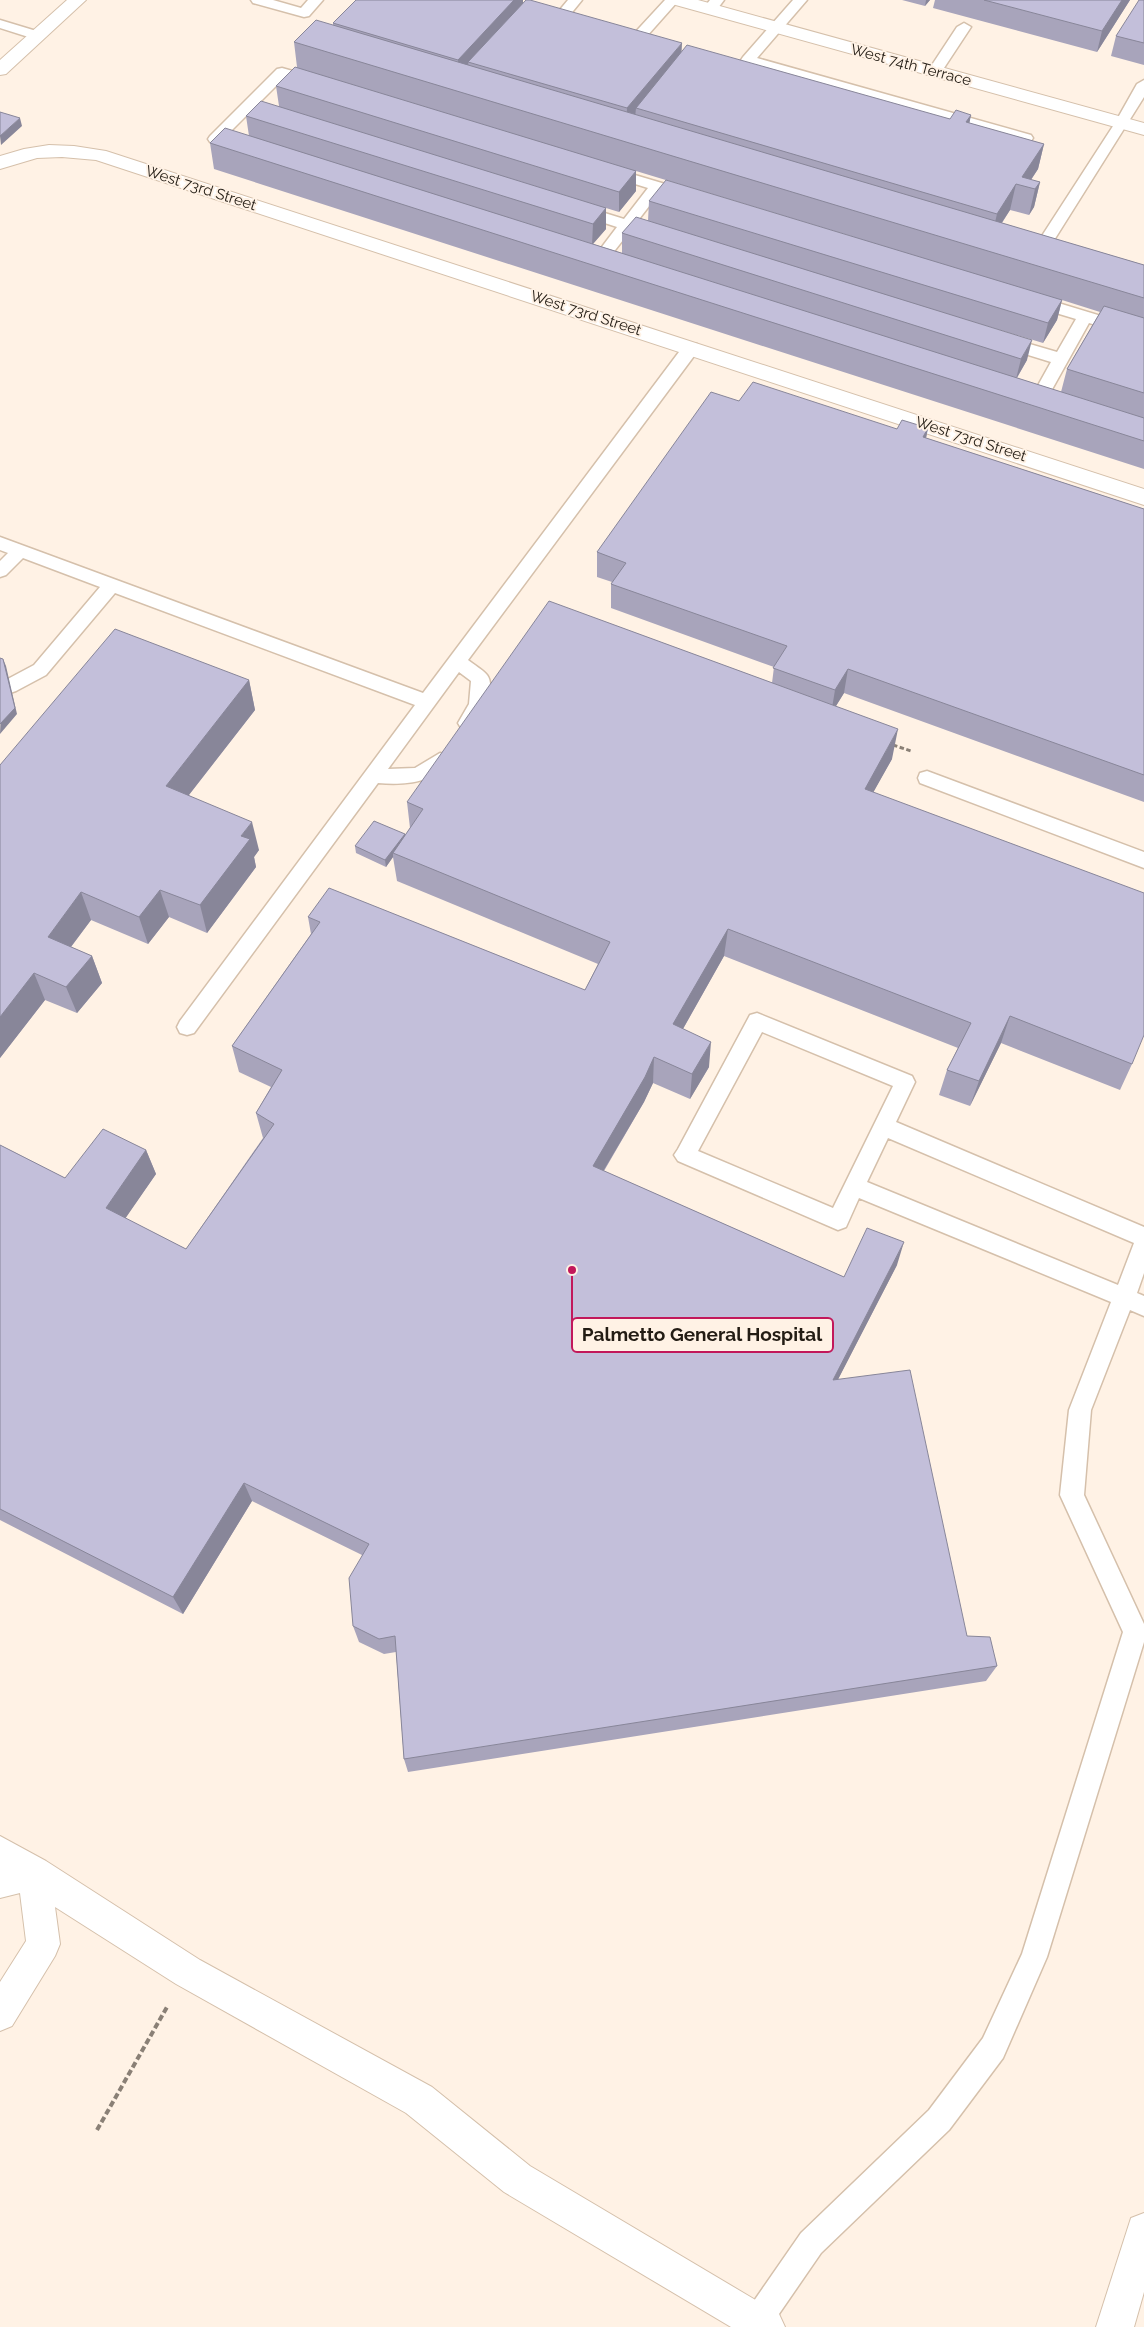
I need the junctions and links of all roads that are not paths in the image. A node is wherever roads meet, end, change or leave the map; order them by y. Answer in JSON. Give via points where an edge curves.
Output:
{"nodes":[{"id":1,"x":77,"y":0,"type":"edge"},
{"id":2,"x":258,"y":0,"type":"edge"},
{"id":3,"x":316,"y":0,"type":"edge"},
{"id":4,"x":575,"y":0,"type":"edge"},
{"id":5,"x":672,"y":0,"type":"edge"},
{"id":6,"x":678,"y":0,"type":"edge"},
{"id":7,"x":800,"y":0,"type":"edge"},
{"id":8,"x":713,"y":4,"type":"edge"},
{"id":9,"x":560,"y":18,"type":"edge"},
{"id":10,"x":0,"y":24,"type":"edge"},
{"id":11,"x":964,"y":27,"type":"dead end"},
{"id":12,"x":777,"y":28,"type":"junction"},
{"id":13,"x":38,"y":36,"type":"junction"},
{"id":14,"x":634,"y":42,"type":"edge"},
{"id":15,"x":0,"y":70,"type":"edge"},
{"id":16,"x":935,"y":71,"type":"junction"},
{"id":17,"x":1144,"y":84,"type":"edge"},
{"id":18,"x":329,"y":86,"type":"edge"},
{"id":19,"x":246,"y":108,"type":"junction"},
{"id":20,"x":265,"y":114,"type":"edge"},
{"id":21,"x":1122,"y":123,"type":"junction"},
{"id":22,"x":1144,"y":129,"type":"edge"},
{"id":23,"x":1026,"y":138,"type":"edge"},
{"id":24,"x":243,"y":148,"type":"edge"},
{"id":25,"x":0,"y":163,"type":"edge"},
{"id":26,"x":591,"y":166,"type":"edge"},
{"id":27,"x":656,"y":186,"type":"junction"},
{"id":28,"x":704,"y":200,"type":"edge"},
{"id":29,"x":560,"y":205,"type":"edge"},
{"id":30,"x":626,"y":225,"type":"junction"},
{"id":31,"x":674,"y":240,"type":"edge"},
{"id":32,"x":1046,"y":242,"type":"edge"},
{"id":33,"x":618,"y":266,"type":"edge"},
{"id":34,"x":1019,"y":296,"type":"edge"},
{"id":35,"x":1085,"y":316,"type":"junction"},
{"id":36,"x":1144,"y":334,"type":"edge"},
{"id":37,"x":986,"y":336,"type":"edge"},
{"id":38,"x":691,"y":348,"type":"junction"},
{"id":39,"x":1061,"y":359,"type":"junction"},
{"id":40,"x":1020,"y":393,"type":"edge"},
{"id":41,"x":1039,"y":398,"type":"junction"},
{"id":42,"x":1056,"y":404,"type":"edge"},
{"id":43,"x":1144,"y":497,"type":"edge"},
{"id":44,"x":0,"y":543,"type":"edge"},
{"id":45,"x":20,"y":551,"type":"junction"},
{"id":46,"x":0,"y":571,"type":"edge"},
{"id":47,"x":112,"y":585,"type":"junction"},
{"id":48,"x":457,"y":661,"type":"junction"},
{"id":49,"x":10,"y":686,"type":"edge"},
{"id":50,"x":427,"y":702,"type":"junction"},
{"id":51,"x":467,"y":723,"type":"edge"},
{"id":52,"x":440,"y":760,"type":"edge"},
{"id":53,"x":372,"y":775,"type":"junction"},
{"id":54,"x":927,"y":778,"type":"road end"},
{"id":55,"x":1144,"y":860,"type":"edge"},
{"id":56,"x":187,"y":1027,"type":"dead end"},
{"id":57,"x":883,"y":1126,"type":"junction"},
{"id":58,"x":854,"y":1186,"type":"junction"},
{"id":59,"x":1144,"y":1236,"type":"edge"},
{"id":60,"x":1144,"y":1245,"type":"edge"},
{"id":61,"x":1134,"y":1302,"type":"edge"},
{"id":62,"x":1144,"y":1609,"type":"edge"},
{"id":63,"x":1135,"y":1632,"type":"junction"},
{"id":64,"x":0,"y":1853,"type":"edge"},
{"id":65,"x":34,"y":1873,"type":"junction"},
{"id":66,"x":0,"y":1881,"type":"edge"},
{"id":67,"x":0,"y":2014,"type":"edge"},
{"id":68,"x":1144,"y":2231,"type":"edge"},
{"id":69,"x":762,"y":2324,"type":"edge"},
{"id":70,"x":1115,"y":2327,"type":"edge"}],
"edges":[{"from":1,"to":13,"type":"street"},
{"from":2,"to":3,"type":"lane","via":[[304,13]]},
{"from":4,"to":9,"type":"lane"},
{"from":5,"to":14,"type":"lane"},
{"from":6,"to":8,"type":"street","name":"West 74th Terrace"},
{"from":7,"to":12,"type":"lane"},
{"from":8,"to":12,"type":"street","name":"West 74th Terrace"},
{"from":10,"to":13,"type":"lane"},
{"from":11,"to":16,"type":"lane"},
{"from":12,"to":16,"type":"street","name":"West 74th Terrace"},
{"from":12,"to":23,"type":"lane","via":[[748,60]]},
{"from":13,"to":15,"type":"street"},
{"from":16,"to":21,"type":"street","name":"West 74th Terrace"},
{"from":17,"to":21,"type":"lane"},
{"from":18,"to":19,"type":"lane","via":[[282,72]]},
{"from":19,"to":20,"type":"lane"},
{"from":19,"to":24,"type":"lane","via":[[215,139]]},
{"from":21,"to":22,"type":"street","name":"West 74th Terrace"},
{"from":21,"to":32,"type":"lane"},
{"from":25,"to":38,"type":"street","name":"West 73rd Street","via":[[24,154],[60,150],[100,154]]},
{"from":26,"to":27,"type":"lane"},
{"from":27,"to":28,"type":"lane"},
{"from":27,"to":30,"type":"lane"},
{"from":29,"to":30,"type":"lane"},
{"from":30,"to":31,"type":"lane"},
{"from":30,"to":33,"type":"lane","via":[[595,259]]},
{"from":34,"to":35,"type":"lane"},
{"from":35,"to":36,"type":"lane"},
{"from":35,"to":39,"type":"lane"},
{"from":37,"to":39,"type":"lane"},
{"from":38,"to":43,"type":"street","name":"West 73rd Street"},
{"from":38,"to":48,"type":"lane"},
{"from":39,"to":41,"type":"lane"},
{"from":40,"to":41,"type":"lane"},
{"from":41,"to":42,"type":"lane"},
{"from":44,"to":45,"type":"lane"},
{"from":45,"to":46,"type":"lane"},
{"from":45,"to":47,"type":"lane"},
{"from":47,"to":49,"type":"lane","via":[[40,670]]},
{"from":47,"to":50,"type":"lane"},
{"from":48,"to":50,"type":"lane"},
{"from":48,"to":51,"type":"lane","via":[[480,680],[478,705]]},
{"from":50,"to":53,"type":"lane"},
{"from":52,"to":53,"type":"lane","via":[[431,770],[399,778]]},
{"from":53,"to":56,"type":"lane"},
{"from":54,"to":55,"type":"lane"},
{"from":57,"to":58,"type":"lane"},
{"from":57,"to":58,"type":"lane","via":[[906,1082],[757,1022],[685,1155],[838,1220]]},
{"from":57,"to":59,"type":"lane"},
{"from":58,"to":61,"type":"lane"},
{"from":60,"to":61,"type":"lane"},
{"from":61,"to":63,"type":"lane","via":[[1080,1410],[1072,1495]]},
{"from":62,"to":63,"type":"lane"},
{"from":63,"to":69,"type":"lane","via":[[1034,1957],[993,2048],[939,2120],[811,2243]]},
{"from":64,"to":65,"type":"street"},
{"from":65,"to":66,"type":"street"},
{"from":65,"to":67,"type":"street","via":[[43,1944]]},
{"from":65,"to":69,"type":"street","via":[[188,1972],[420,2100],[517,2179]]},
{"from":68,"to":70,"type":"street"}]}
